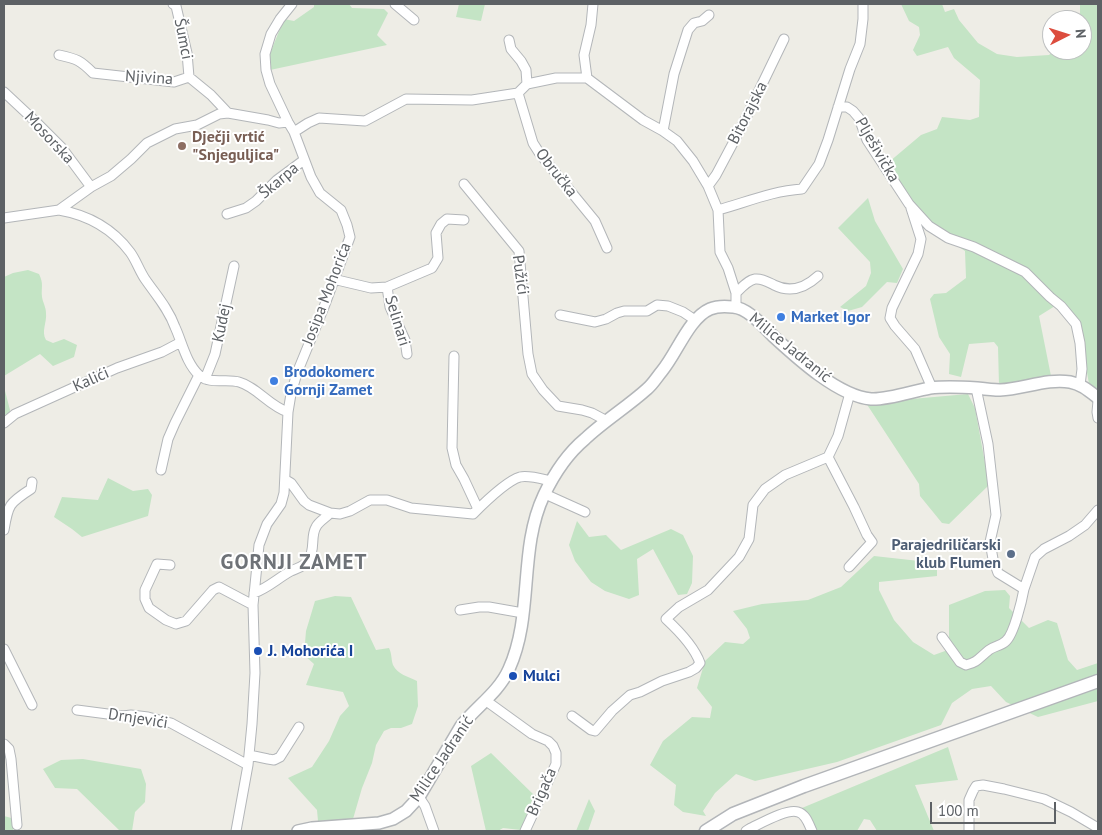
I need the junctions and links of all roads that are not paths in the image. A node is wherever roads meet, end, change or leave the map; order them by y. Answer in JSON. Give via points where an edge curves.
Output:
{"nodes":[{"id":1,"x":173,"y":4,"type":"edge"},
{"id":2,"x":292,"y":4,"type":"edge"},
{"id":3,"x":395,"y":4,"type":"edge"},
{"id":4,"x":593,"y":4,"type":"edge"},
{"id":5,"x":863,"y":4,"type":"edge"},
{"id":6,"x":709,"y":15,"type":"dead end"},
{"id":7,"x":414,"y":20,"type":"dead end"},
{"id":8,"x":784,"y":39,"type":"dead end"},
{"id":9,"x":509,"y":40,"type":"dead end"},
{"id":10,"x":59,"y":56,"type":"dead end"},
{"id":11,"x":189,"y":77,"type":"junction"},
{"id":12,"x":587,"y":78,"type":"junction"},
{"id":13,"x":527,"y":84,"type":"junction"},
{"id":14,"x":4,"y":92,"type":"edge"},
{"id":15,"x":518,"y":93,"type":"junction"},
{"id":16,"x":838,"y":108,"type":"junction"},
{"id":17,"x":224,"y":114,"type":"junction"},
{"id":18,"x":288,"y":122,"type":"junction"},
{"id":19,"x":663,"y":131,"type":"junction"},
{"id":20,"x":294,"y":132,"type":"junction"},
{"id":21,"x":304,"y":160,"type":"junction"},
{"id":22,"x":464,"y":184,"type":"dead end"},
{"id":23,"x":708,"y":186,"type":"junction"},
{"id":24,"x":92,"y":187,"type":"junction"},
{"id":25,"x":909,"y":204,"type":"junction"},
{"id":26,"x":59,"y":210,"type":"junction"},
{"id":27,"x":718,"y":210,"type":"junction"},
{"id":28,"x":227,"y":214,"type":"dead end"},
{"id":29,"x":4,"y":218,"type":"edge"},
{"id":30,"x":464,"y":220,"type":"dead end"},
{"id":31,"x":607,"y":248,"type":"dead end"},
{"id":32,"x":234,"y":266,"type":"dead end"},
{"id":33,"x":818,"y":276,"type":"dead end"},
{"id":34,"x":333,"y":279,"type":"junction"},
{"id":35,"x":387,"y":287,"type":"junction"},
{"id":36,"x":736,"y":293,"type":"junction"},
{"id":37,"x":736,"y":306,"type":"junction"},
{"id":38,"x":560,"y":315,"type":"dead end"},
{"id":39,"x":695,"y":320,"type":"junction"},
{"id":40,"x":181,"y":342,"type":"junction"},
{"id":41,"x":407,"y":354,"type":"dead end"},
{"id":42,"x":454,"y":356,"type":"dead end"},
{"id":43,"x":202,"y":377,"type":"junction"},
{"id":44,"x":1080,"y":385,"type":"junction"},
{"id":45,"x":932,"y":388,"type":"junction"},
{"id":46,"x":976,"y":388,"type":"junction"},
{"id":47,"x":850,"y":393,"type":"junction"},
{"id":48,"x":1098,"y":399,"type":"edge"},
{"id":49,"x":288,"y":412,"type":"junction"},
{"id":50,"x":1098,"y":418,"type":"edge"},
{"id":51,"x":606,"y":421,"type":"junction"},
{"id":52,"x":4,"y":422,"type":"edge"},
{"id":53,"x":828,"y":458,"type":"junction"},
{"id":54,"x":161,"y":470,"type":"dead end"},
{"id":55,"x":286,"y":480,"type":"junction"},
{"id":56,"x":551,"y":481,"type":"junction"},
{"id":57,"x":32,"y":482,"type":"dead end"},
{"id":58,"x":545,"y":494,"type":"junction"},
{"id":59,"x":478,"y":509,"type":"junction"},
{"id":60,"x":1098,"y":510,"type":"edge"},
{"id":61,"x":585,"y":512,"type":"dead end"},
{"id":62,"x":330,"y":513,"type":"junction"},
{"id":63,"x":4,"y":530,"type":"edge"},
{"id":64,"x":170,"y":565,"type":"dead end"},
{"id":65,"x":849,"y":567,"type":"dead end"},
{"id":66,"x":1024,"y":589,"type":"junction"},
{"id":67,"x":254,"y":593,"type":"junction"},
{"id":68,"x":253,"y":605,"type":"junction"},
{"id":69,"x":460,"y":610,"type":"dead end"},
{"id":70,"x":523,"y":613,"type":"junction"},
{"id":71,"x":942,"y":637,"type":"dead end"},
{"id":72,"x":4,"y":649,"type":"edge"},
{"id":73,"x":1098,"y":681,"type":"edge"},
{"id":74,"x":485,"y":700,"type":"junction"},
{"id":75,"x":32,"y":705,"type":"dead end"},
{"id":76,"x":77,"y":710,"type":"dead end"},
{"id":77,"x":572,"y":716,"type":"dead end"},
{"id":78,"x":299,"y":727,"type":"dead end"},
{"id":79,"x":4,"y":744,"type":"edge"},
{"id":80,"x":249,"y":755,"type":"junction"},
{"id":81,"x":248,"y":766,"type":"junction"},
{"id":82,"x":419,"y":797,"type":"junction"},
{"id":83,"x":17,"y":825,"type":"dead end"},
{"id":84,"x":362,"y":828,"type":"edge"},
{"id":85,"x":1098,"y":828,"type":"edge"},
{"id":86,"x":236,"y":831,"type":"edge"},
{"id":87,"x":298,"y":831,"type":"edge"},
{"id":88,"x":434,"y":831,"type":"edge"},
{"id":89,"x":525,"y":831,"type":"edge"},
{"id":90,"x":706,"y":831,"type":"edge"},
{"id":91,"x":746,"y":831,"type":"edge"},
{"id":92,"x":812,"y":831,"type":"edge"},
{"id":93,"x":968,"y":831,"type":"edge"}],
"edges":[{"from":1,"to":11,"type":"street","name":"Šumci","via":[[188,53]]},
{"from":2,"to":18,"type":"street","name":"Josipa Mohorića","via":[[271,34],[265,54],[270,84]]},
{"from":3,"to":7,"type":"street"},
{"from":4,"to":12,"type":"street","via":[[584,55]]},
{"from":5,"to":16,"type":"street","name":"Plješivička","via":[[860,44]]},
{"from":6,"to":19,"type":"street","via":[[688,30],[674,74]]},
{"from":8,"to":23,"type":"street","name":"Bitorajska"},
{"from":9,"to":13,"type":"street","via":[[511,49],[526,70]]},
{"from":10,"to":11,"type":"street","name":"Njivina","via":[[84,63],[93,72],[174,82]]},
{"from":11,"to":17,"type":"street","name":"Njivina","via":[[211,95]]},
{"from":12,"to":13,"type":"street","via":[[556,78]]},
{"from":12,"to":19,"type":"street"},
{"from":13,"to":15,"type":"street"},
{"from":14,"to":24,"type":"street","name":"Mosorska","via":[[62,148]]},
{"from":15,"to":20,"type":"street","via":[[472,100],[406,99],[365,121],[319,118]]},
{"from":15,"to":31,"type":"street","name":"Obručka","via":[[533,143],[595,221]]},
{"from":16,"to":25,"type":"street","name":"Plješivička","via":[[847,106],[859,118],[867,140]]},
{"from":16,"to":27,"type":"street","name":"Plješivička","via":[[818,164],[802,189],[767,194]]},
{"from":17,"to":18,"type":"street"},
{"from":17,"to":24,"type":"street","via":[[197,125],[174,129],[147,143],[111,176]]},
{"from":18,"to":20,"type":"street","name":"Josipa Mohorića"},
{"from":19,"to":23,"type":"street","via":[[677,141]]},
{"from":20,"to":21,"type":"street","name":"Josipa Mohorića"},
{"from":21,"to":28,"type":"street","name":"Škarpa","via":[[256,201]]},
{"from":21,"to":34,"type":"street","name":"Josipa Mohorića","via":[[320,193],[341,210],[350,237]]},
{"from":22,"to":51,"type":"street","name":"Pužići","via":[[519,251],[532,374],[558,406],[592,413]]},
{"from":23,"to":27,"type":"street"},
{"from":24,"to":26,"type":"street"},
{"from":25,"to":44,"type":"street","via":[[929,226],[948,238],[1025,272],[1061,306],[1076,324],[1082,369]]},
{"from":25,"to":45,"type":"street","via":[[920,239],[918,254],[890,318],[915,349]]},
{"from":26,"to":29,"type":"street"},
{"from":26,"to":40,"type":"street","via":[[89,218],[117,237],[167,308]]},
{"from":27,"to":36,"type":"street","via":[[720,252]]},
{"from":30,"to":35,"type":"street","name":"Selinari","via":[[446,219],[441,224],[436,233],[438,258],[432,268]]},
{"from":32,"to":43,"type":"street","name":"Kudej","via":[[215,354]]},
{"from":33,"to":36,"type":"street","via":[[793,289],[754,278]]},
{"from":34,"to":35,"type":"street","name":"Selinari","via":[[371,288]]},
{"from":34,"to":49,"type":"street","name":"Josipa Mohorića","via":[[297,373]]},
{"from":35,"to":41,"type":"street","name":"Selinari","via":[[390,306],[405,340]]},
{"from":36,"to":37,"type":"street"},
{"from":37,"to":39,"type":"street","name":"Milice Jadranić","via":[[718,306]]},
{"from":37,"to":47,"type":"street","name":"Milice Jadranić","via":[[751,315],[804,364]]},
{"from":38,"to":39,"type":"street","via":[[595,322],[624,311],[647,311],[657,305],[668,306]]},
{"from":39,"to":51,"type":"street","name":"Milice Jadranić","via":[[649,388]]},
{"from":40,"to":43,"type":"street","via":[[188,360]]},
{"from":40,"to":52,"type":"street","name":"Kalići","via":[[15,414]]},
{"from":42,"to":59,"type":"street","via":[[452,448],[456,465]]},
{"from":43,"to":49,"type":"street","via":[[240,382]]},
{"from":43,"to":54,"type":"street","name":"Kudej","via":[[174,424]]},
{"from":44,"to":46,"type":"street","name":"Milice Jadranić","via":[[1059,381],[998,390]]},
{"from":44,"to":48,"type":"street","name":"Milice Jadranić"},
{"from":45,"to":46,"type":"street","name":"Milice Jadranić"},
{"from":45,"to":47,"type":"street","name":"Milice Jadranić","via":[[872,399]]},
{"from":46,"to":66,"type":"street","via":[[988,444],[996,515],[990,542],[993,559],[998,573]]},
{"from":47,"to":53,"type":"street"},
{"from":48,"to":50,"type":"street"},
{"from":49,"to":55,"type":"street","name":"Josipa Mohorića"},
{"from":51,"to":56,"type":"street","name":"Milice Jadranić","via":[[584,439]]},
{"from":53,"to":65,"type":"street","via":[[872,542]]},
{"from":53,"to":77,"type":"street","via":[[785,475],[765,489],[753,505],[749,539],[739,557],[708,590],[666,619],[697,656],[700,663],[696,668],[630,694],[595,731]]},
{"from":55,"to":62,"type":"street","via":[[309,505]]},
{"from":55,"to":67,"type":"street","name":"Josipa Mohorića","via":[[281,504],[267,524],[259,545]]},
{"from":56,"to":58,"type":"street","name":"Milice Jadranić"},
{"from":56,"to":59,"type":"street","via":[[521,476]]},
{"from":57,"to":63,"type":"street","via":[[30,489],[14,500],[7,511]]},
{"from":58,"to":61,"type":"street"},
{"from":58,"to":70,"type":"street","name":"Milice Jadranić","via":[[532,532]]},
{"from":59,"to":62,"type":"street","via":[[473,514],[370,500],[350,511]]},
{"from":60,"to":66,"type":"street","via":[[1085,525],[1035,557]]},
{"from":62,"to":67,"type":"street","via":[[314,528],[313,550],[308,561]]},
{"from":64,"to":68,"type":"street","via":[[157,564],[145,590],[149,608],[166,620],[176,624],[186,621],[213,590],[219,588]]},
{"from":66,"to":71,"type":"street","via":[[1009,637],[974,663],[966,665],[960,662]]},
{"from":67,"to":68,"type":"street","name":"Josipa Mohorića"},
{"from":68,"to":80,"type":"street","name":"Josipa Mohorića","via":[[255,672]]},
{"from":69,"to":70,"type":"street","via":[[489,607]]},
{"from":70,"to":74,"type":"street","name":"Milice Jadranić","via":[[509,669]]},
{"from":72,"to":75,"type":"street"},
{"from":73,"to":90,"type":"main road","via":[[765,801],[733,814]]},
{"from":74,"to":82,"type":"street","name":"Milice Jadranić","via":[[461,726]]},
{"from":74,"to":89,"type":"street","name":"Brigača","via":[[532,734],[548,740],[556,754],[556,764]]},
{"from":76,"to":81,"type":"street","name":"Drnjevići","via":[[148,717],[171,723]]},
{"from":78,"to":80,"type":"street","via":[[274,760]]},
{"from":79,"to":83,"type":"street","via":[[11,759]]},
{"from":80,"to":81,"type":"street","name":"Josipa Mohorića"},
{"from":81,"to":86,"type":"street","name":"Josipa Mohorića"},
{"from":82,"to":84,"type":"street","name":"Milice Jadranić","via":[[393,819]]},
{"from":82,"to":88,"type":"street"},
{"from":84,"to":87,"type":"street","name":"Milice Jadranić"},
{"from":85,"to":93,"type":"street","via":[[1044,799],[983,785],[976,786],[969,800]]},
{"from":91,"to":92,"type":"street","via":[[788,812],[799,812]]}]}
